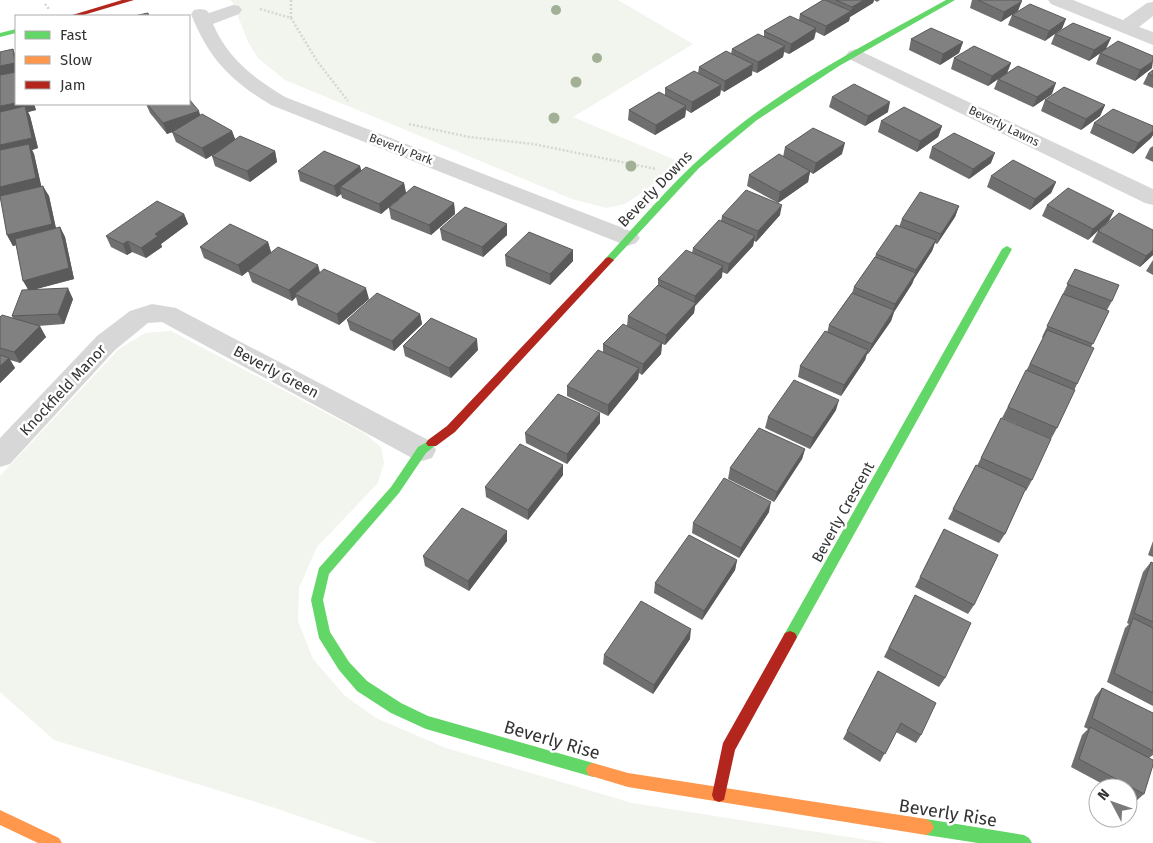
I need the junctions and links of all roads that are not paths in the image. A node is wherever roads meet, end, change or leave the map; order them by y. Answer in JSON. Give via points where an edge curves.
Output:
{"nodes":[{"id":1,"x":130,"y":0,"type":"edge"},
{"id":2,"x":951,"y":0,"type":"edge"},
{"id":3,"x":1057,"y":0,"type":"edge"},
{"id":4,"x":1153,"y":7,"type":"edge"},
{"id":5,"x":233,"y":10,"type":"dead end"},
{"id":6,"x":77,"y":15,"type":"edge"},
{"id":7,"x":1125,"y":28,"type":"junction"},
{"id":8,"x":15,"y":31,"type":"edge"},
{"id":9,"x":0,"y":35,"type":"edge"},
{"id":10,"x":1153,"y":39,"type":"edge"},
{"id":11,"x":856,"y":55,"type":"junction"},
{"id":12,"x":1153,"y":198,"type":"edge"},
{"id":13,"x":628,"y":238,"type":"junction"},
{"id":14,"x":1007,"y":249,"type":"dead end"},
{"id":15,"x":128,"y":325,"type":"joint"},
{"id":16,"x":422,"y":450,"type":"junction"},
{"id":17,"x":0,"y":456,"type":"edge"},
{"id":18,"x":719,"y":795,"type":"junction"},
{"id":19,"x":0,"y":816,"type":"edge"},
{"id":20,"x":54,"y":843,"type":"edge"},
{"id":21,"x":1024,"y":843,"type":"edge"}],
"edges":[{"from":1,"to":6,"type":"main road"},
{"from":2,"to":11,"type":"main road","name":"Beverly Downs"},
{"from":3,"to":7,"type":"street"},
{"from":4,"to":7,"type":"street"},
{"from":5,"to":13,"type":"street","name":"Beverly Park","via":[[202,18],[217,51],[249,84],[278,101]]},
{"from":7,"to":10,"type":"street"},
{"from":8,"to":9,"type":"main road"},
{"from":11,"to":12,"type":"street","name":"Beverly Lawns"},
{"from":11,"to":13,"type":"main road","name":"Beverly Downs","via":[[777,102],[722,142]]},
{"from":13,"to":16,"type":"main road","name":"Beverly Downs","via":[[451,429]]},
{"from":14,"to":18,"type":"main road","name":"Beverly Crescent","via":[[728,748]]},
{"from":15,"to":16,"type":"street","name":"Beverly Green","via":[[152,313],[167,314]]},
{"from":15,"to":17,"type":"street","name":"Knockfield Manor","via":[[84,365]]},
{"from":16,"to":18,"type":"main road","name":"Beverly Rise","via":[[395,490],[323,572],[317,600],[324,634],[344,666],[362,686],[396,708],[426,722],[628,780]]},
{"from":18,"to":21,"type":"main road","name":"Beverly Rise"},
{"from":19,"to":20,"type":"main road"}]}
